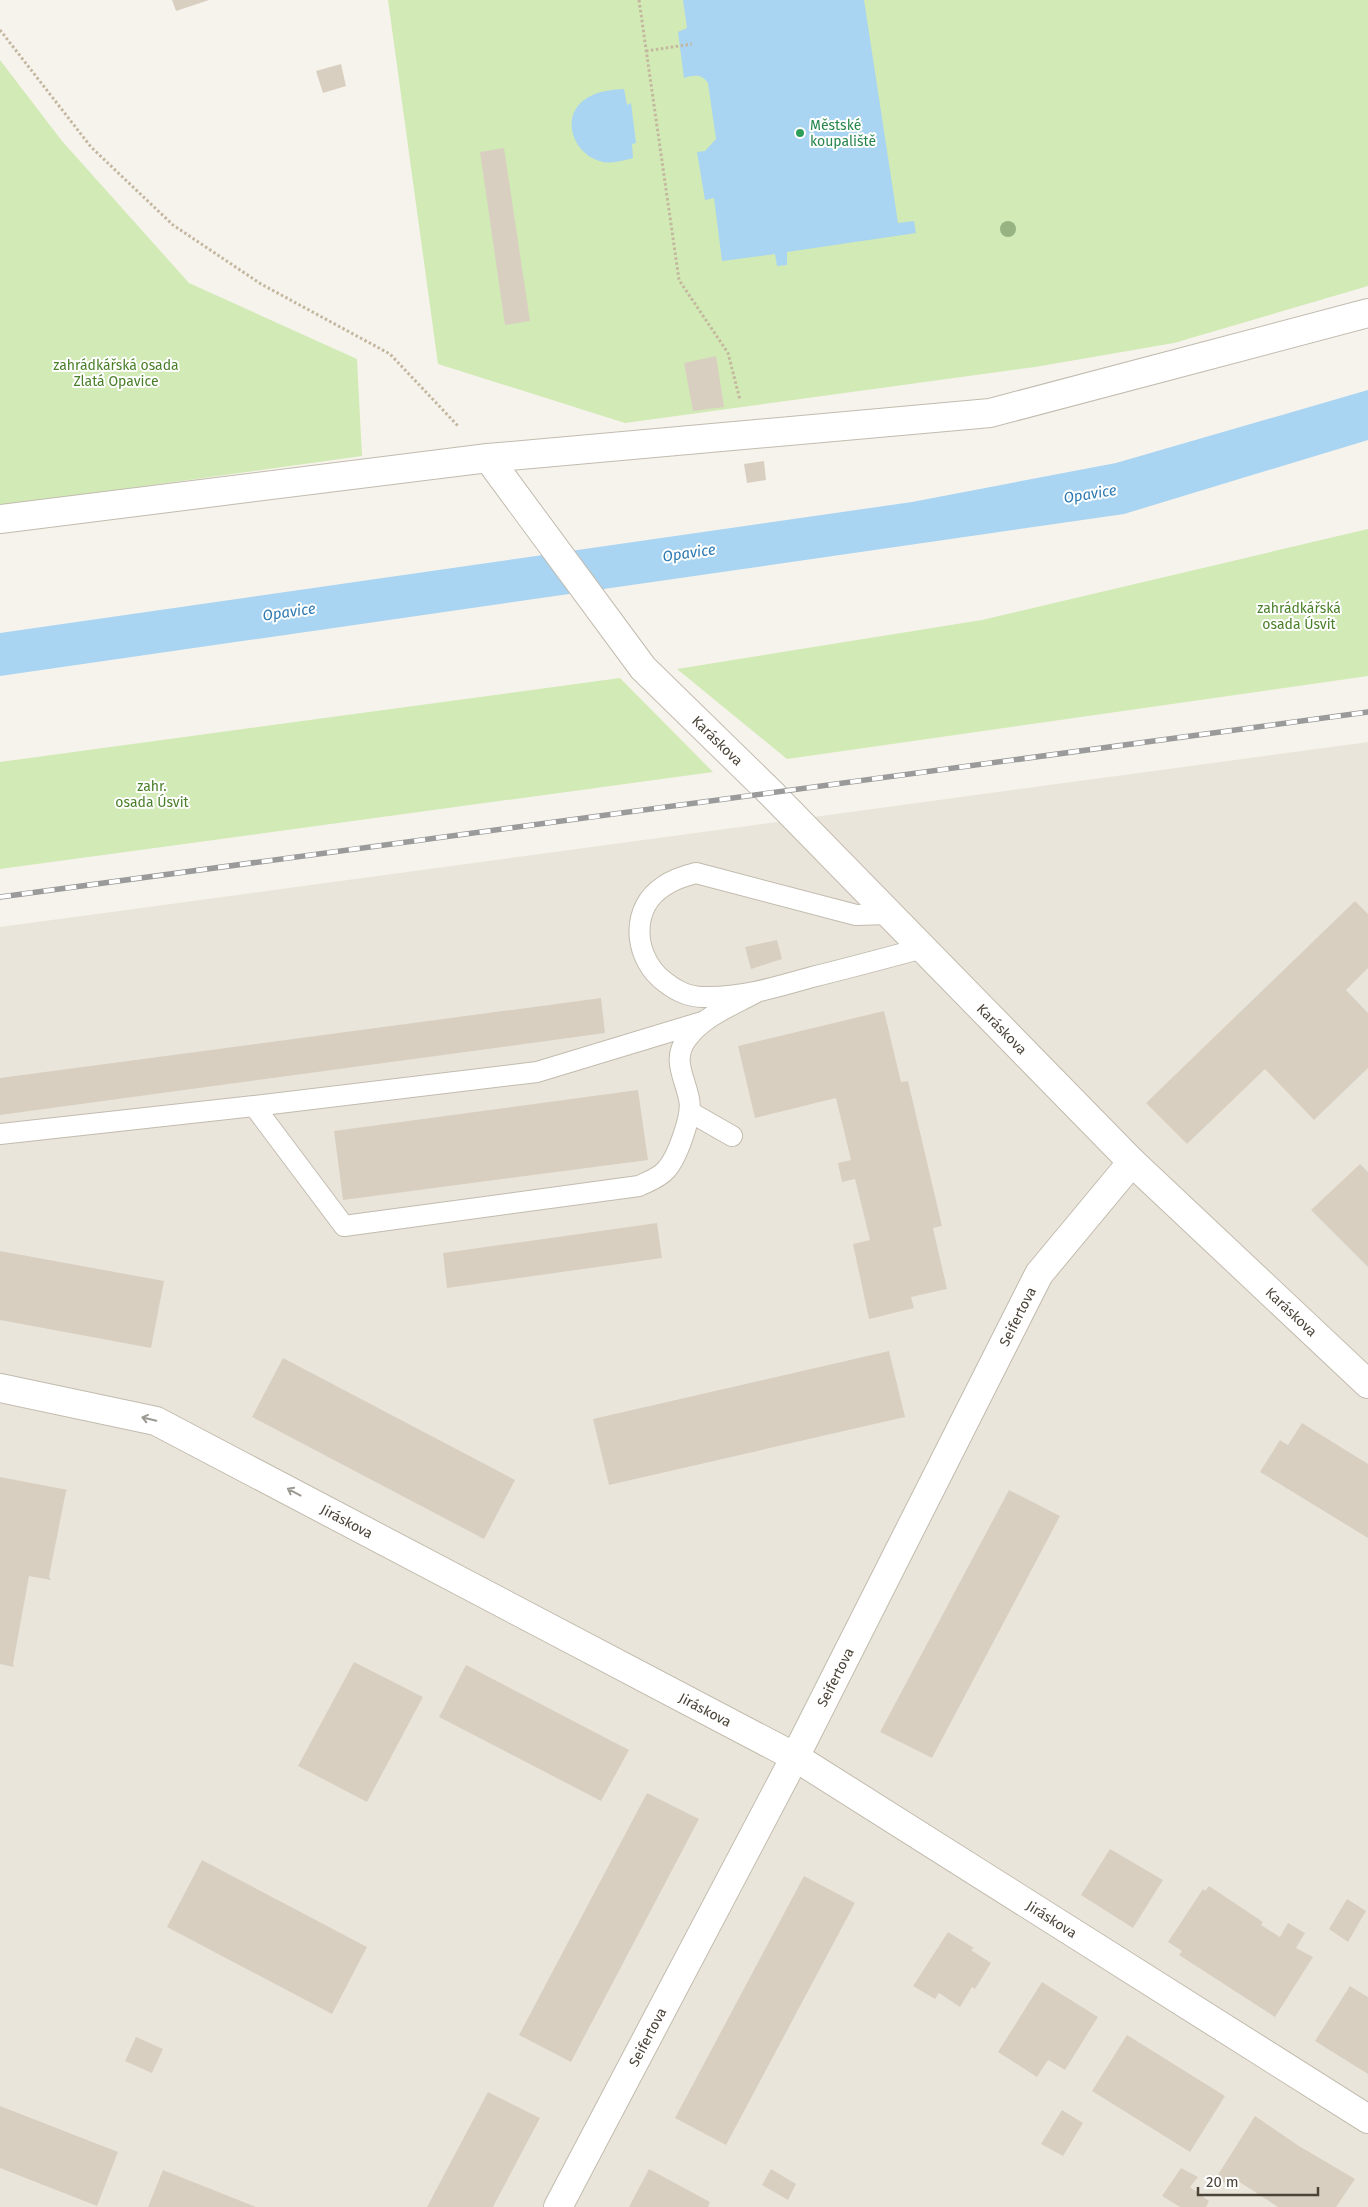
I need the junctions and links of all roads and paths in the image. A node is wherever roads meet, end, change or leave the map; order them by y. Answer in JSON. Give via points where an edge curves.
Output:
{"nodes":[{"id":1,"x":639,"y":0,"type":"edge"},
{"id":2,"x":0,"y":30,"type":"edge"},
{"id":3,"x":692,"y":44,"type":"dead end"},
{"id":4,"x":646,"y":51,"type":"junction"},
{"id":5,"x":1368,"y":313,"type":"edge"},
{"id":6,"x":746,"y":435,"type":"junction"},
{"id":7,"x":488,"y":458,"type":"junction"},
{"id":8,"x":0,"y":519,"type":"edge"},
{"id":9,"x":889,"y":914,"type":"junction"},
{"id":10,"x":923,"y":948,"type":"junction"},
{"id":11,"x":755,"y":993,"type":"junction"},
{"id":12,"x":702,"y":1022,"type":"junction"},
{"id":13,"x":254,"y":1106,"type":"junction"},
{"id":14,"x":690,"y":1112,"type":"junction"},
{"id":15,"x":0,"y":1134,"type":"edge"},
{"id":16,"x":732,"y":1136,"type":"dead end"},
{"id":17,"x":1132,"y":1162,"type":"junction"},
{"id":18,"x":1368,"y":1384,"type":"edge"},
{"id":19,"x":0,"y":1388,"type":"edge"},
{"id":20,"x":795,"y":1757,"type":"junction"},
{"id":21,"x":1368,"y":2119,"type":"edge"},
{"id":22,"x":558,"y":2207,"type":"edge"}],
"edges":[{"from":1,"to":4,"type":"path"},
{"from":2,"to":7,"type":"path","via":[[91,147],[174,225],[261,284],[390,354]]},
{"from":3,"to":4,"type":"path"},
{"from":4,"to":6,"type":"path","via":[[679,280],[728,353]]},
{"from":5,"to":6,"type":"street","via":[[990,413]]},
{"from":6,"to":7,"type":"street"},
{"from":7,"to":8,"type":"street"},
{"from":7,"to":9,"type":"street","name":"Karáskova","via":[[643,668]]},
{"from":9,"to":10,"type":"street","name":"Karáskova"},
{"from":9,"to":11,"type":"lane","via":[[856,915],[696,874],[678,878],[662,887],[642,914],[638,932],[645,959],[655,973],[683,994],[704,997]]},
{"from":10,"to":11,"type":"lane"},
{"from":10,"to":17,"type":"street","name":"Karáskova"},
{"from":11,"to":12,"type":"lane"},
{"from":12,"to":13,"type":"lane","via":[[537,1072]]},
{"from":12,"to":14,"type":"lane","via":[[685,1041],[679,1056],[679,1068],[690,1099]]},
{"from":13,"to":14,"type":"lane","via":[[344,1226],[639,1186],[653,1180],[673,1161]]},
{"from":13,"to":15,"type":"lane"},
{"from":14,"to":16,"type":"lane"},
{"from":17,"to":18,"type":"street","name":"Karáskova"},
{"from":17,"to":20,"type":"street","name":"Seifertova","via":[[1039,1274]]},
{"from":20,"to":19,"type":"street","name":"Jiráskova","one_way":true,"via":[[156,1421]]},
{"from":20,"to":21,"type":"street","name":"Jiráskova"},
{"from":20,"to":22,"type":"street","name":"Seifertova"}]}
